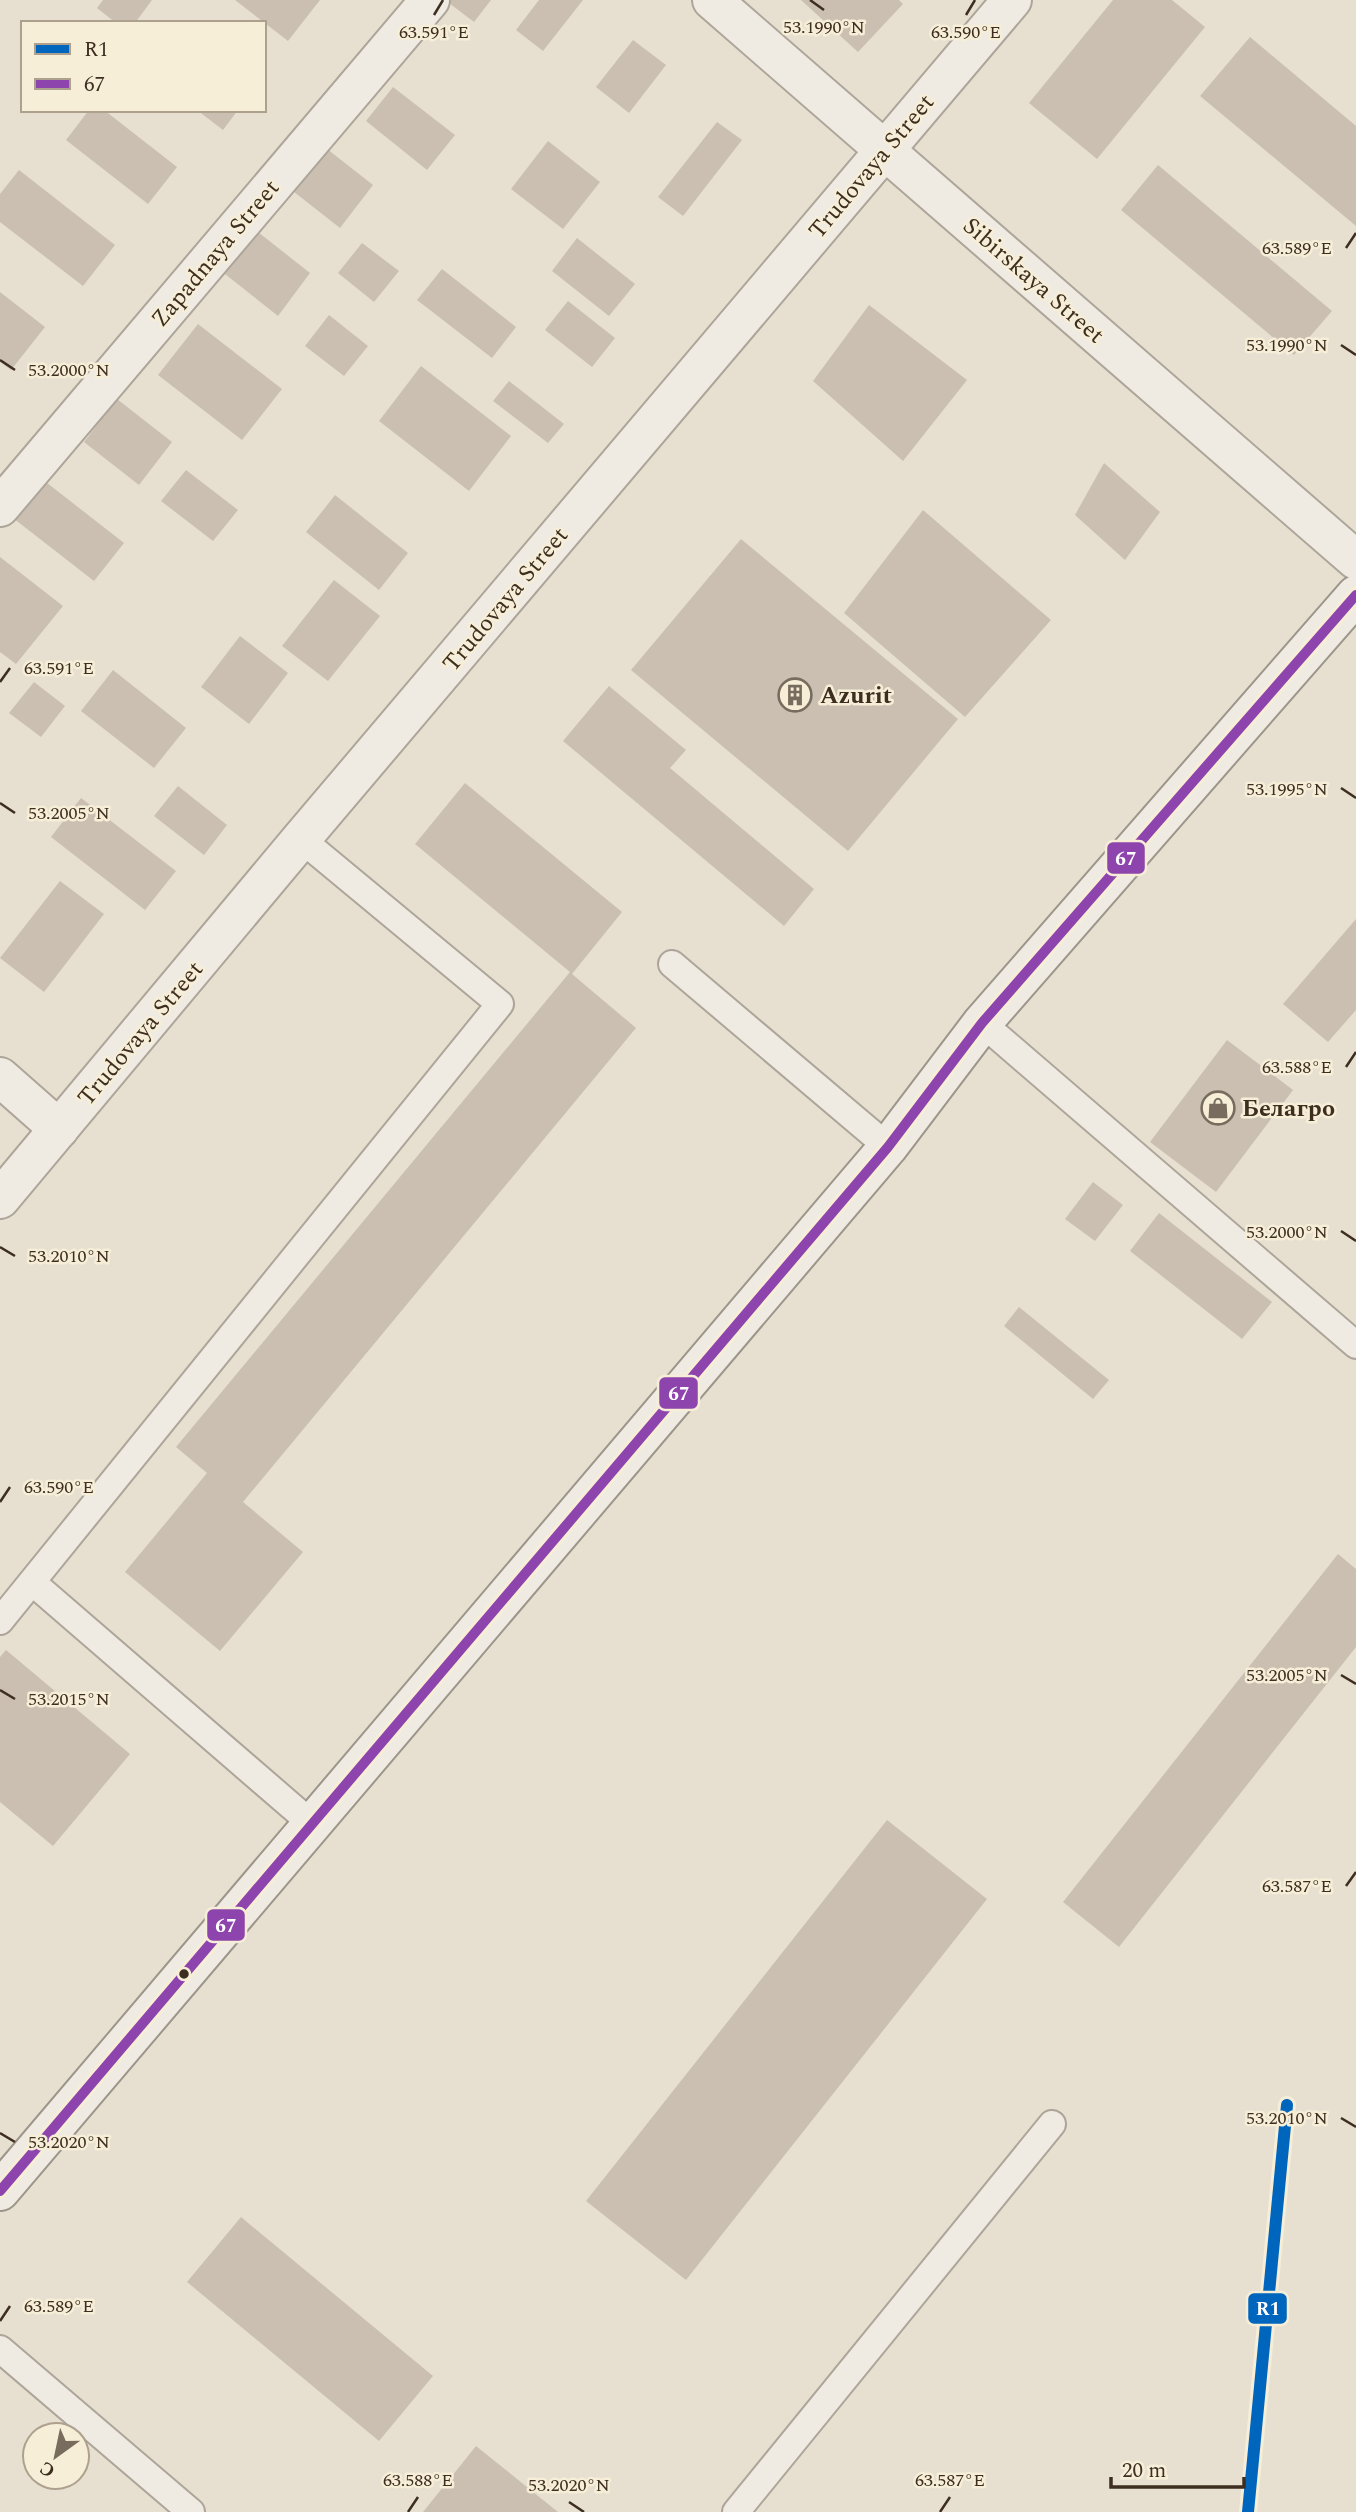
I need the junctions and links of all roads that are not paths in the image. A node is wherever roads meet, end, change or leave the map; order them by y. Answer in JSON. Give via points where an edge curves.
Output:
{"nodes":[{"id":1,"x":430,"y":0,"type":"edge"},
{"id":2,"x":712,"y":0,"type":"edge"},
{"id":3,"x":1012,"y":0,"type":"edge"},
{"id":4,"x":885,"y":151,"type":"junction"},
{"id":5,"x":0,"y":506,"type":"edge"},
{"id":6,"x":1356,"y":560,"type":"edge"},
{"id":7,"x":1356,"y":595,"type":"edge"},
{"id":8,"x":301,"y":839,"type":"junction"},
{"id":9,"x":672,"y":964,"type":"dead end"},
{"id":10,"x":982,"y":1023,"type":"junction"},
{"id":11,"x":0,"y":1077,"type":"edge"},
{"id":12,"x":59,"y":1129,"type":"junction"},
{"id":13,"x":888,"y":1147,"type":"junction"},
{"id":14,"x":0,"y":1199,"type":"edge"},
{"id":15,"x":1356,"y":1345,"type":"edge"},
{"id":16,"x":32,"y":1583,"type":"junction"},
{"id":17,"x":0,"y":1621,"type":"edge"},
{"id":18,"x":312,"y":1824,"type":"junction"},
{"id":19,"x":1052,"y":2124,"type":"dead end"},
{"id":20,"x":0,"y":2190,"type":"edge"},
{"id":21,"x":0,"y":2350,"type":"edge"},
{"id":22,"x":191,"y":2512,"type":"edge"},
{"id":23,"x":736,"y":2512,"type":"edge"}],
"edges":[{"from":1,"to":5,"type":"street","name":"Zapadnaya Street"},
{"from":2,"to":4,"type":"street","name":"Sibirskaya Street"},
{"from":3,"to":4,"type":"street","name":"Trudovaya Street"},
{"from":4,"to":6,"type":"street","name":"Sibirskaya Street"},
{"from":4,"to":8,"type":"street","name":"Trudovaya Street"},
{"from":7,"to":10,"type":"street"},
{"from":8,"to":12,"type":"street","name":"Trudovaya Street"},
{"from":8,"to":16,"type":"lane","via":[[500,1004]]},
{"from":9,"to":13,"type":"lane"},
{"from":10,"to":13,"type":"street"},
{"from":10,"to":15,"type":"lane"},
{"from":11,"to":12,"type":"street"},
{"from":12,"to":14,"type":"street","name":"Trudovaya Street"},
{"from":13,"to":18,"type":"street"},
{"from":16,"to":17,"type":"lane"},
{"from":16,"to":18,"type":"lane"},
{"from":18,"to":20,"type":"street"},
{"from":19,"to":23,"type":"lane"},
{"from":21,"to":22,"type":"lane"}]}
